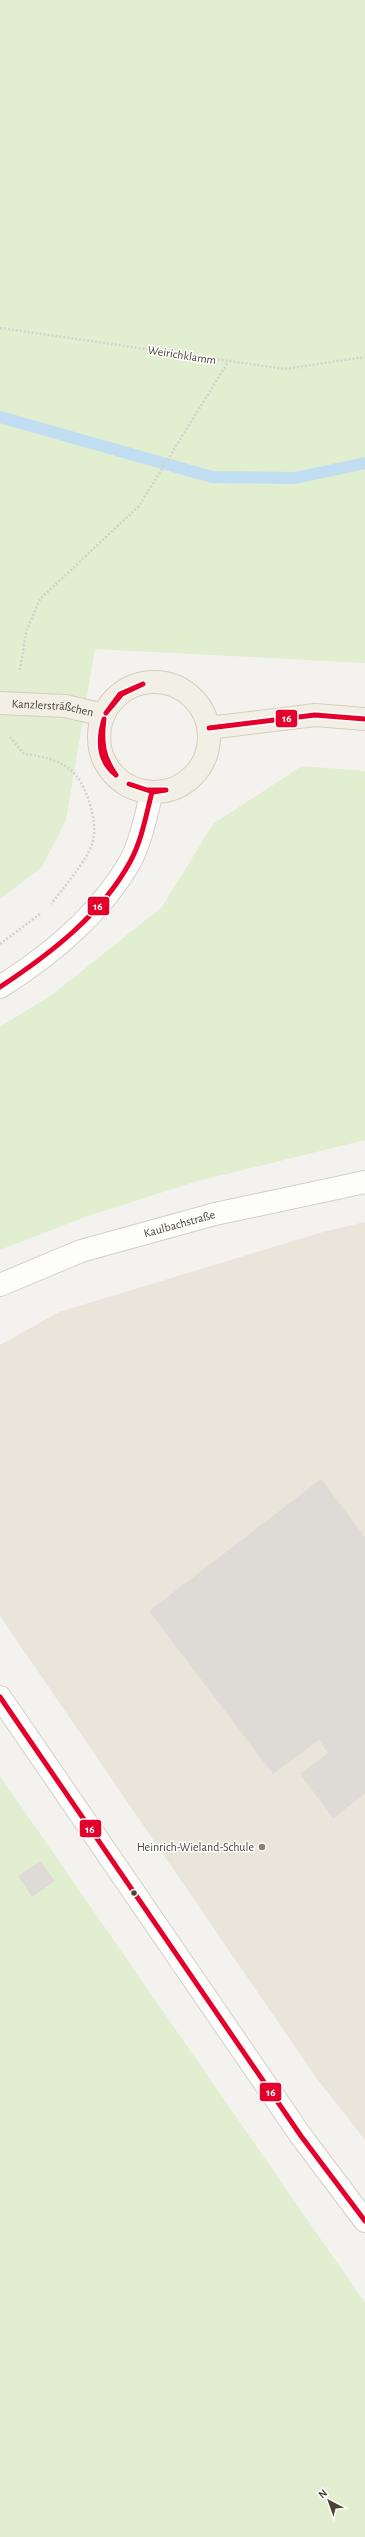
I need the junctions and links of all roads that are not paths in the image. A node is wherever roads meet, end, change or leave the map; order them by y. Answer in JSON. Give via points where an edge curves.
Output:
{"nodes":[{"id":1,"x":7,"y":703,"type":"edge"},
{"id":2,"x":104,"y":715,"type":"junction"},
{"id":3,"x":365,"y":719,"type":"edge"},
{"id":4,"x":208,"y":728,"type":"junction"},
{"id":5,"x":152,"y":792,"type":"junction"},
{"id":6,"x":0,"y":987,"type":"edge"},
{"id":7,"x":365,"y":1182,"type":"edge"},
{"id":8,"x":0,"y":1285,"type":"edge"},
{"id":9,"x":0,"y":1697,"type":"edge"},
{"id":10,"x":365,"y":2221,"type":"edge"}],
"edges":[{"from":1,"to":2,"type":"main road","name":"Kanzlersträßchen","via":[[65,706]]},
{"from":2,"to":4,"type":"main road","via":[[113,700],[127,689],[143,683],[161,682],[178,687],[193,697],[203,711]]},
{"from":2,"to":5,"type":"main road","via":[[100,732],[101,750],[108,767],[119,780],[134,788]]},
{"from":3,"to":4,"type":"main road","via":[[315,715]]},
{"from":4,"to":5,"type":"main road","via":[[208,748],[189,780],[171,789]]},
{"from":5,"to":6,"type":"street","via":[[131,860],[104,901],[36,964]]},
{"from":7,"to":8,"type":"street","name":"Kaulbachstraße","via":[[215,1214],[89,1249]]},
{"from":9,"to":10,"type":"street","via":[[301,2136]]}]}
